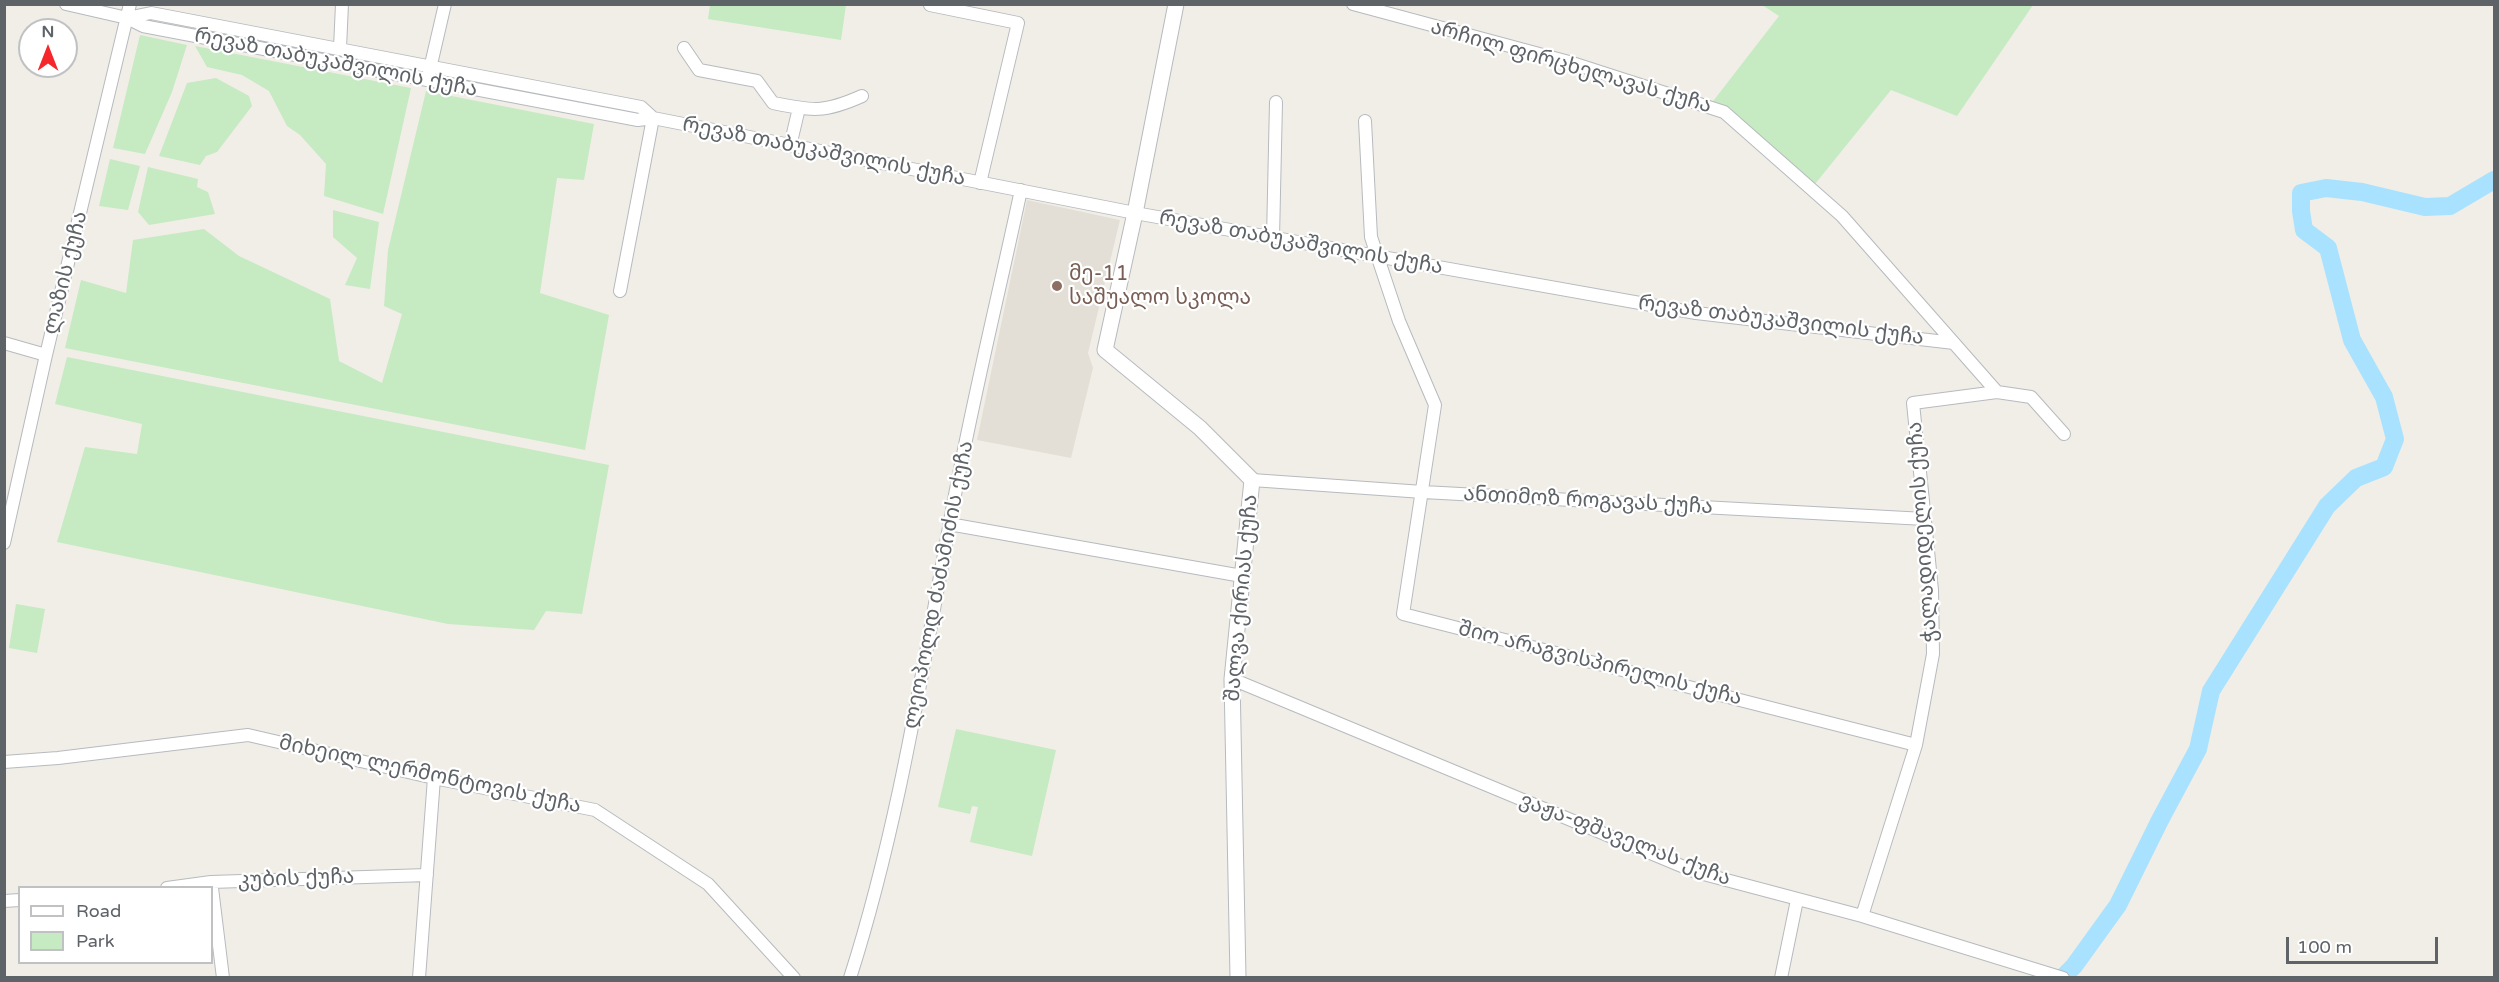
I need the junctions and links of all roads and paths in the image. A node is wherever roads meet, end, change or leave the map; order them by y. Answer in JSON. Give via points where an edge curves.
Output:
{"nodes":[{"id":1,"x":66,"y":4,"type":"edge"},
{"id":2,"x":130,"y":4,"type":"edge"},
{"id":3,"x":342,"y":4,"type":"edge"},
{"id":4,"x":445,"y":4,"type":"edge"},
{"id":5,"x":1176,"y":4,"type":"edge"},
{"id":6,"x":1353,"y":4,"type":"edge"},
{"id":7,"x":930,"y":5,"type":"edge"},
{"id":8,"x":127,"y":18,"type":"junction"},
{"id":9,"x":340,"y":48,"type":"junction"},
{"id":10,"x":684,"y":48,"type":"dead end"},
{"id":11,"x":431,"y":66,"type":"junction"},
{"id":12,"x":428,"y":81,"type":"junction"},
{"id":13,"x":862,"y":96,"type":"dead end"},
{"id":14,"x":1276,"y":102,"type":"dead end"},
{"id":15,"x":800,"y":108,"type":"junction"},
{"id":16,"x":653,"y":118,"type":"junction"},
{"id":17,"x":1365,"y":121,"type":"dead end"},
{"id":18,"x":790,"y":146,"type":"junction"},
{"id":19,"x":980,"y":183,"type":"junction"},
{"id":20,"x":1021,"y":190,"type":"junction"},
{"id":21,"x":1135,"y":213,"type":"junction"},
{"id":22,"x":1273,"y":238,"type":"junction"},
{"id":23,"x":1376,"y":256,"type":"junction"},
{"id":24,"x":620,"y":291,"type":"dead end"},
{"id":25,"x":4,"y":343,"type":"edge"},
{"id":26,"x":1954,"y":343,"type":"junction"},
{"id":27,"x":46,"y":354,"type":"junction"},
{"id":28,"x":1997,"y":392,"type":"junction"},
{"id":29,"x":2064,"y":434,"type":"dead end"},
{"id":30,"x":1252,"y":480,"type":"junction"},
{"id":31,"x":1423,"y":492,"type":"junction"},
{"id":32,"x":1925,"y":519,"type":"junction"},
{"id":33,"x":949,"y":524,"type":"junction"},
{"id":34,"x":4,"y":543,"type":"edge"},
{"id":35,"x":1242,"y":576,"type":"junction"},
{"id":36,"x":1232,"y":679,"type":"junction"},
{"id":37,"x":1916,"y":745,"type":"junction"},
{"id":38,"x":4,"y":762,"type":"edge"},
{"id":39,"x":434,"y":778,"type":"junction"},
{"id":40,"x":427,"y":875,"type":"junction"},
{"id":41,"x":211,"y":886,"type":"edge"},
{"id":42,"x":1797,"y":900,"type":"junction"},
{"id":43,"x":213,"y":901,"type":"edge"},
{"id":44,"x":1862,"y":916,"type":"junction"},
{"id":45,"x":223,"y":978,"type":"edge"},
{"id":46,"x":419,"y":978,"type":"edge"},
{"id":47,"x":795,"y":978,"type":"edge"},
{"id":48,"x":850,"y":978,"type":"edge"},
{"id":49,"x":1238,"y":978,"type":"edge"},
{"id":50,"x":1781,"y":978,"type":"edge"},
{"id":51,"x":2063,"y":978,"type":"edge"}],
"edges":[{"from":1,"to":8,"type":"street","name":"რევაზ თაბუკაშვილის ქუჩა"},
{"from":2,"to":8,"type":"street","name":"ლაზის ქუჩა"},
{"from":3,"to":9,"type":"street"},
{"from":4,"to":11,"type":"street"},
{"from":5,"to":21,"type":"street","name":"შალვა ქირიას ქუჩა"},
{"from":6,"to":26,"type":"street","name":"არჩილ ფირცხელავას ქუჩა","via":[[1569,62],[1724,112],[1842,216]]},
{"from":7,"to":19,"type":"street","via":[[1018,23]]},
{"from":8,"to":9,"type":"street","name":"რევაზ თაბუკაშვილის ქუჩა","via":[[151,13]]},
{"from":8,"to":12,"type":"street","name":"რევაზ თაბუკაშვილის ქუჩა","via":[[143,26]]},
{"from":8,"to":27,"type":"street","name":"ლაზის ქუჩა"},
{"from":9,"to":11,"type":"street","name":"რევაზ თაბუკაშვილის ქუჩა"},
{"from":10,"to":15,"type":"street","via":[[699,70],[757,81],[773,103]]},
{"from":11,"to":12,"type":"street"},
{"from":11,"to":16,"type":"street","name":"რევაზ თაბუკაშვილის ქუჩა","via":[[641,107]]},
{"from":12,"to":16,"type":"street","name":"რევაზ თაბუკაშვილის ქუჩა","via":[[638,120]]},
{"from":13,"to":15,"type":"street","via":[[823,110]]},
{"from":14,"to":22,"type":"street"},
{"from":15,"to":18,"type":"street"},
{"from":16,"to":18,"type":"street","name":"რევაზ თაბუკაშვილის ქუჩა"},
{"from":16,"to":24,"type":"street"},
{"from":17,"to":23,"type":"street","via":[[1371,237]]},
{"from":18,"to":19,"type":"street","name":"რევაზ თაბუკაშვილის ქუჩა"},
{"from":19,"to":20,"type":"street","name":"რევაზ თაბუკაშვილის ქუჩა"},
{"from":20,"to":21,"type":"street","name":"რევაზ თაბუკაშვილის ქუჩა"},
{"from":20,"to":33,"type":"street","name":"ლეოპოლდ ძაძამიძის ქუჩა"},
{"from":21,"to":22,"type":"street","name":"რევაზ თაბუკაშვილის ქუჩა"},
{"from":21,"to":30,"type":"street","name":"შალვა ქირიას ქუჩა","via":[[1104,350],[1200,428]]},
{"from":22,"to":23,"type":"street","name":"რევაზ თაბუკაშვილის ქუჩა"},
{"from":23,"to":26,"type":"street","name":"რევაზ თაბუკაშვილის ქუჩა","via":[[1696,313]]},
{"from":23,"to":31,"type":"street","via":[[1435,405]]},
{"from":25,"to":27,"type":"street"},
{"from":26,"to":28,"type":"street","name":"არჩილ ფირცხელავას ქუჩა"},
{"from":27,"to":34,"type":"street","name":"ლაზის ქუჩა"},
{"from":28,"to":29,"type":"street","via":[[2031,398]]},
{"from":28,"to":32,"type":"street","name":"ჭალადიდელის ქუჩა","via":[[1913,403]]},
{"from":30,"to":31,"type":"street","name":"ანთიმოზ როგავას ქუჩა"},
{"from":30,"to":35,"type":"street","name":"შალვა ქირიას ქუჩა"},
{"from":31,"to":32,"type":"street","name":"ანთიმოზ როგავას ქუჩა"},
{"from":31,"to":37,"type":"street","name":"შიო არაგვისპირელის ქუჩა","via":[[1403,614]]},
{"from":32,"to":37,"type":"street","name":"ჭალადიდელის ქუჩა","via":[[1933,654]]},
{"from":33,"to":35,"type":"street"},
{"from":33,"to":48,"type":"street","name":"ლეოპოლდ ძაძამიძის ქუჩა","via":[[927,654],[888,840]]},
{"from":35,"to":36,"type":"street","name":"შალვა ქირიას ქუჩა"},
{"from":36,"to":42,"type":"street","name":"ვაჟა-ფშაველას ქუჩა","via":[[1696,872]]},
{"from":36,"to":49,"type":"street","name":"შალვა ქირიას ქუჩა"},
{"from":37,"to":44,"type":"street","name":"ჭალადიდელის ქუჩა"},
{"from":38,"to":39,"type":"street","name":"მიხეილ ლერმონტოვის ქუჩა","via":[[248,735]]},
{"from":39,"to":40,"type":"street"},
{"from":39,"to":47,"type":"street","name":"მიხეილ ლერმონტოვის ქუჩა","via":[[595,810],[708,884]]},
{"from":40,"to":41,"type":"street","name":"კუბის ქუჩა"},
{"from":40,"to":46,"type":"street"},
{"from":42,"to":44,"type":"street","name":"ვაჟა-ფშაველას ქუჩა"},
{"from":42,"to":50,"type":"street"},
{"from":43,"to":45,"type":"street"},
{"from":44,"to":51,"type":"street","name":"ვაჟა-ფშაველას ქუჩა"}]}
